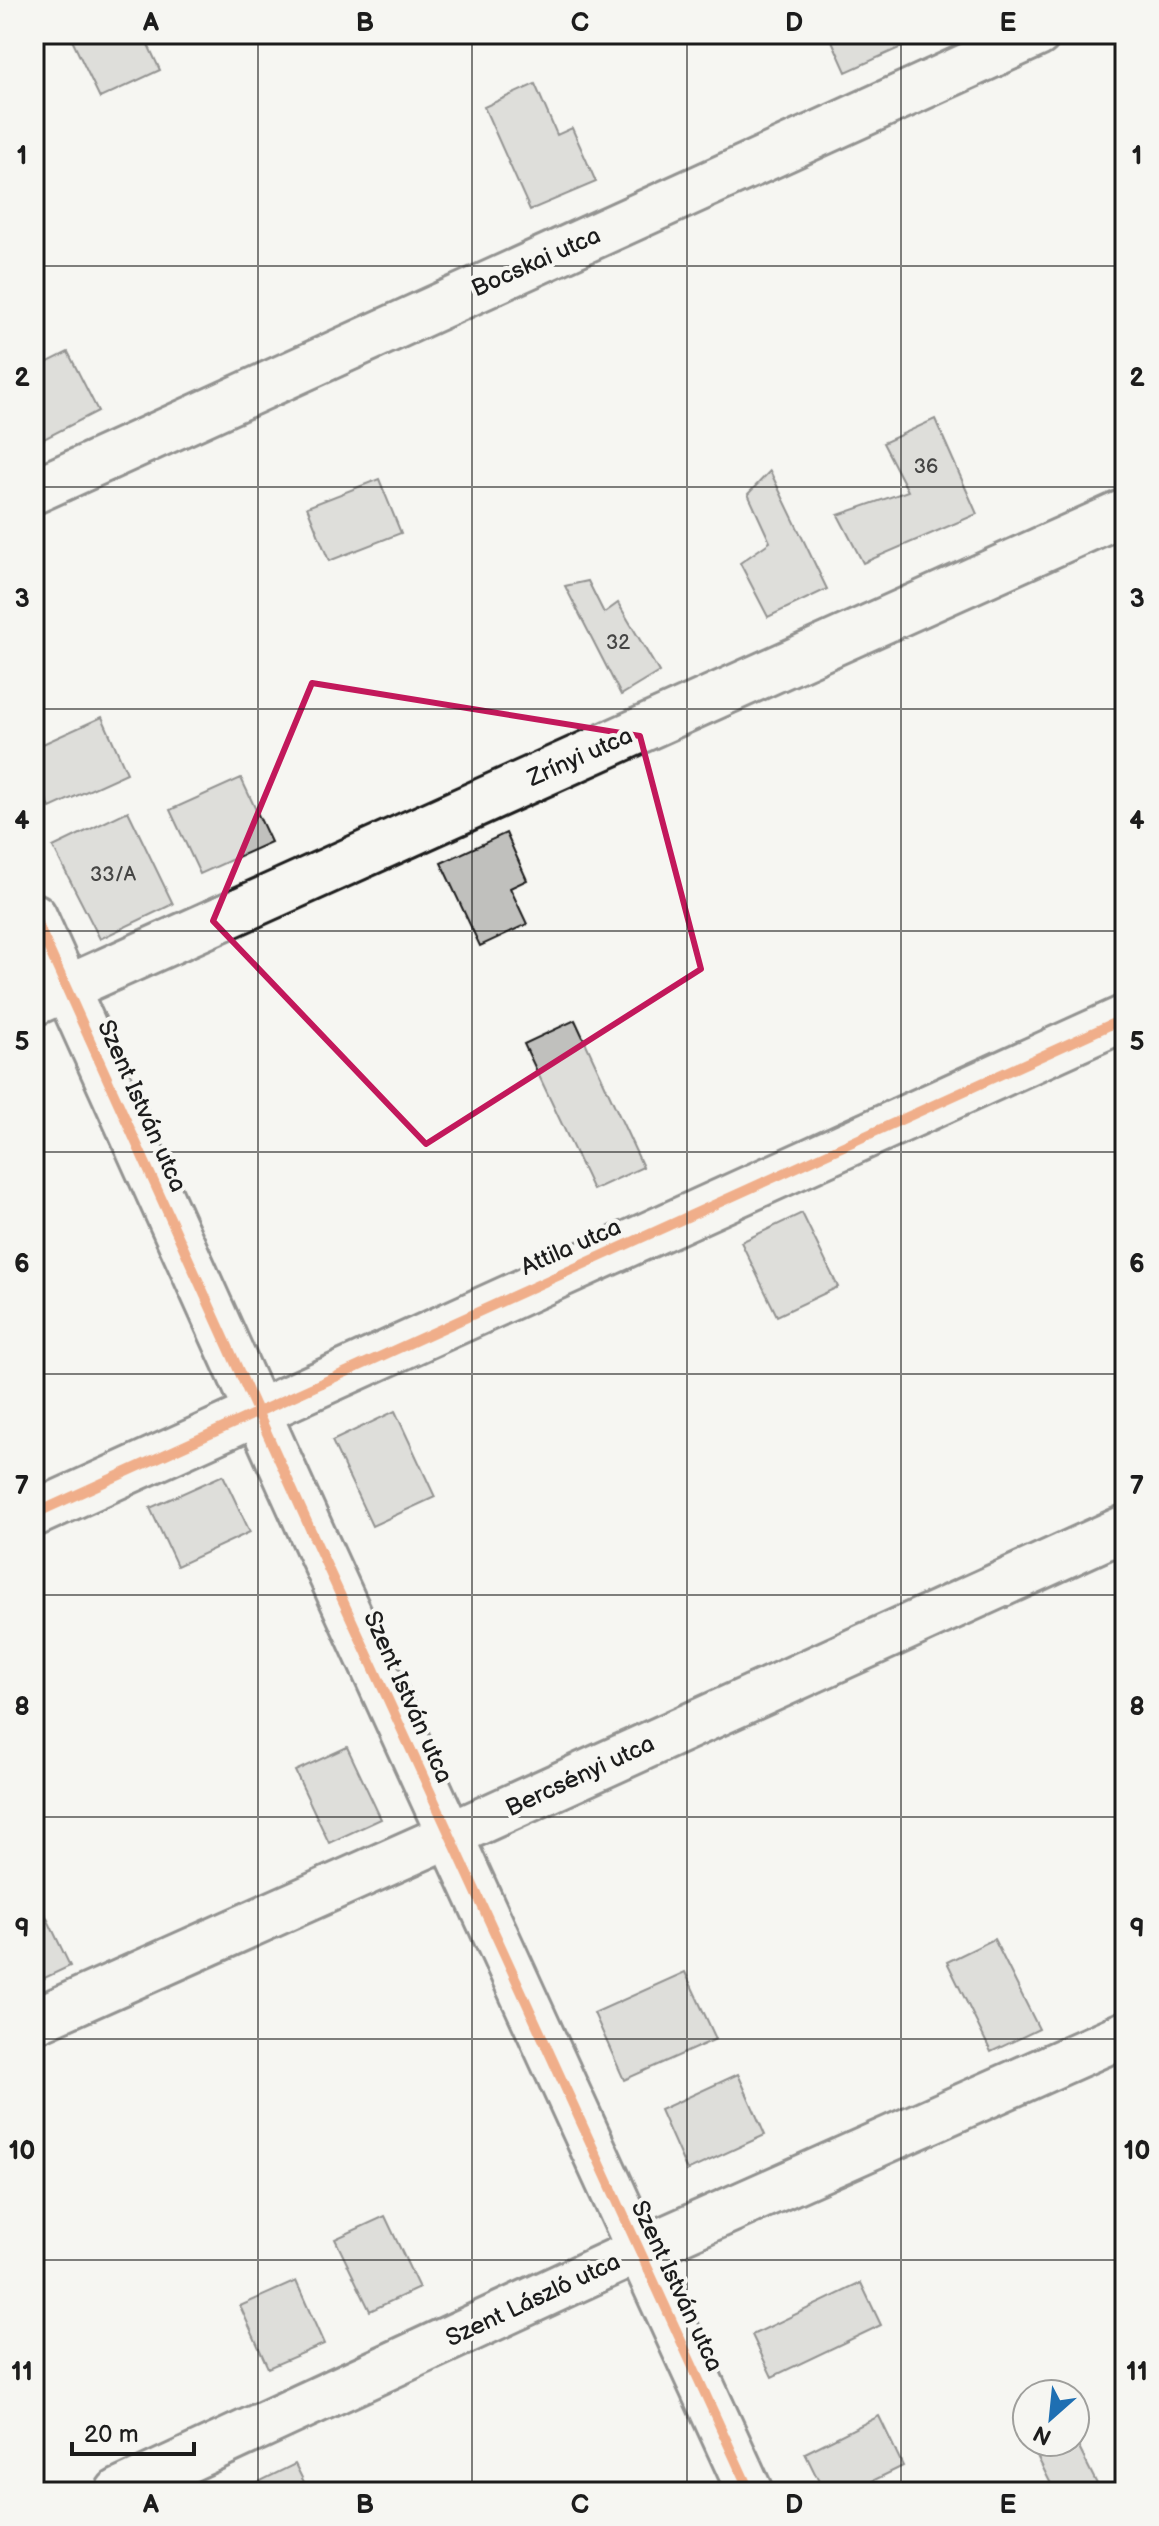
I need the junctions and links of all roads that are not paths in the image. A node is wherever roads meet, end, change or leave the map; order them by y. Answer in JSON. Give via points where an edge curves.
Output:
{"nodes":[{"id":1,"x":1038,"y":34,"type":"edge"},
{"id":2,"x":34,"y":491,"type":"edge"},
{"id":3,"x":1125,"y":512,"type":"edge"},
{"id":4,"x":34,"y":916,"type":"edge"},
{"id":5,"x":50,"y":996,"type":"edge"},
{"id":6,"x":1125,"y":1018,"type":"edge"},
{"id":7,"x":259,"y":1411,"type":"junction"},
{"id":8,"x":34,"y":1514,"type":"edge"},
{"id":9,"x":1125,"y":1528,"type":"edge"},
{"id":10,"x":448,"y":1836,"type":"junction"},
{"id":11,"x":34,"y":2021,"type":"edge"},
{"id":12,"x":1125,"y":2034,"type":"edge"},
{"id":13,"x":638,"y":2251,"type":"junction"},
{"id":14,"x":118,"y":2492,"type":"edge"},
{"id":15,"x":750,"y":2492,"type":"edge"}],
"edges":[{"from":1,"to":2,"type":"street","name":"Bocskai utca"},
{"from":3,"to":5,"type":"street","name":"Zrínyi utca"},
{"from":4,"to":5,"type":"street","name":"Szent István utca"},
{"from":5,"to":7,"type":"street","name":"Szent István utca"},
{"from":6,"to":7,"type":"street","name":"Attila utca"},
{"from":7,"to":8,"type":"street","name":"Attila utca"},
{"from":7,"to":10,"type":"street","name":"Szent István utca"},
{"from":9,"to":10,"type":"street","name":"Bercsényi utca"},
{"from":10,"to":11,"type":"street","name":"Bercsényi utca"},
{"from":10,"to":13,"type":"street","name":"Szent István utca"},
{"from":12,"to":13,"type":"street","name":"Szent László utca"},
{"from":13,"to":14,"type":"street","name":"Szent László utca"},
{"from":13,"to":15,"type":"street","name":"Szent István utca"}]}
